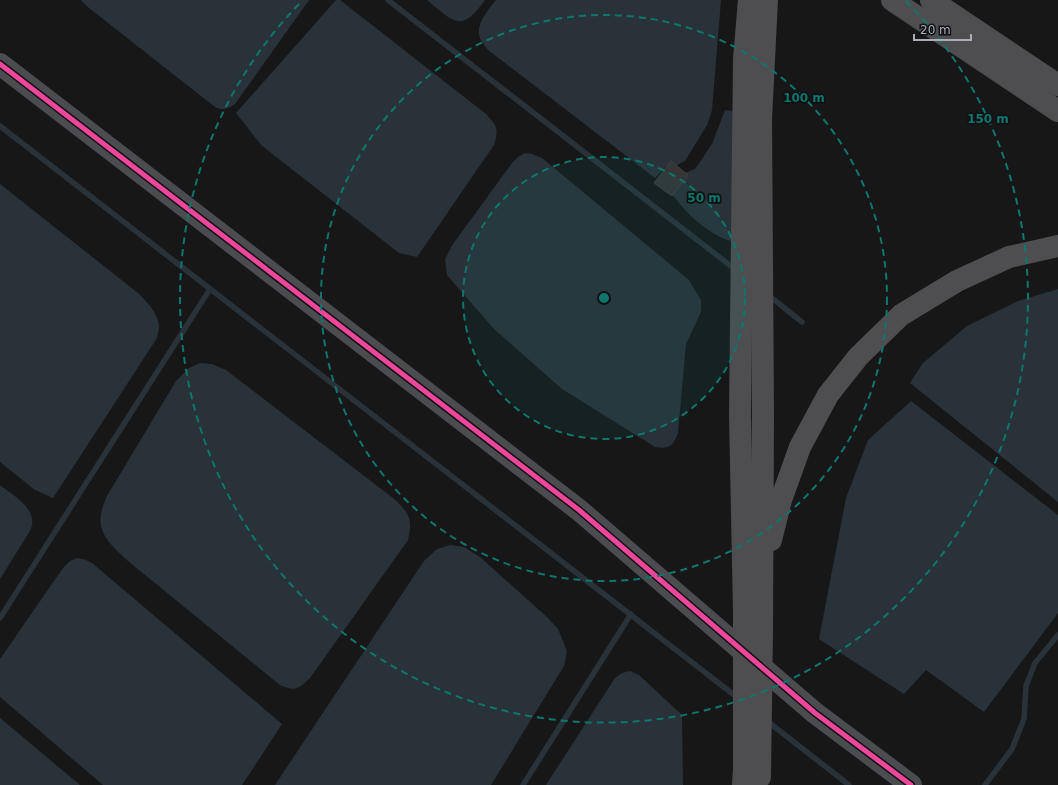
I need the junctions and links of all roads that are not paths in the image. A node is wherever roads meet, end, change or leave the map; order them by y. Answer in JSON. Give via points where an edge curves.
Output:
{"nodes":[{"id":1,"x":749,"y":0,"type":"edge"},
{"id":2,"x":767,"y":0,"type":"edge"},
{"id":3,"x":892,"y":0,"type":"edge"},
{"id":4,"x":930,"y":0,"type":"edge"},
{"id":5,"x":0,"y":64,"type":"edge"},
{"id":6,"x":1058,"y":85,"type":"edge"},
{"id":7,"x":1058,"y":111,"type":"edge"},
{"id":8,"x":1058,"y":246,"type":"edge"},
{"id":9,"x":762,"y":578,"type":"junction"},
{"id":10,"x":752,"y":779,"type":"edge"},
{"id":11,"x":911,"y":785,"type":"edge"}],
"edges":[{"from":1,"to":10,"type":"highway","bridge":true,"via":[[744,59],[740,414],[744,612]]},
{"from":2,"to":9,"type":"highway","via":[[761,119]]},
{"from":3,"to":7,"type":"highway"},
{"from":4,"to":6,"type":"highway"},
{"from":5,"to":11,"type":"street","via":[[579,510],[815,713]]},
{"from":8,"to":9,"type":"highway","via":[[1009,258],[956,281],[901,315],[858,357],[828,395],[800,447],[781,500]]},
{"from":9,"to":10,"type":"highway","bridge":true,"via":[[762,628]]}]}
